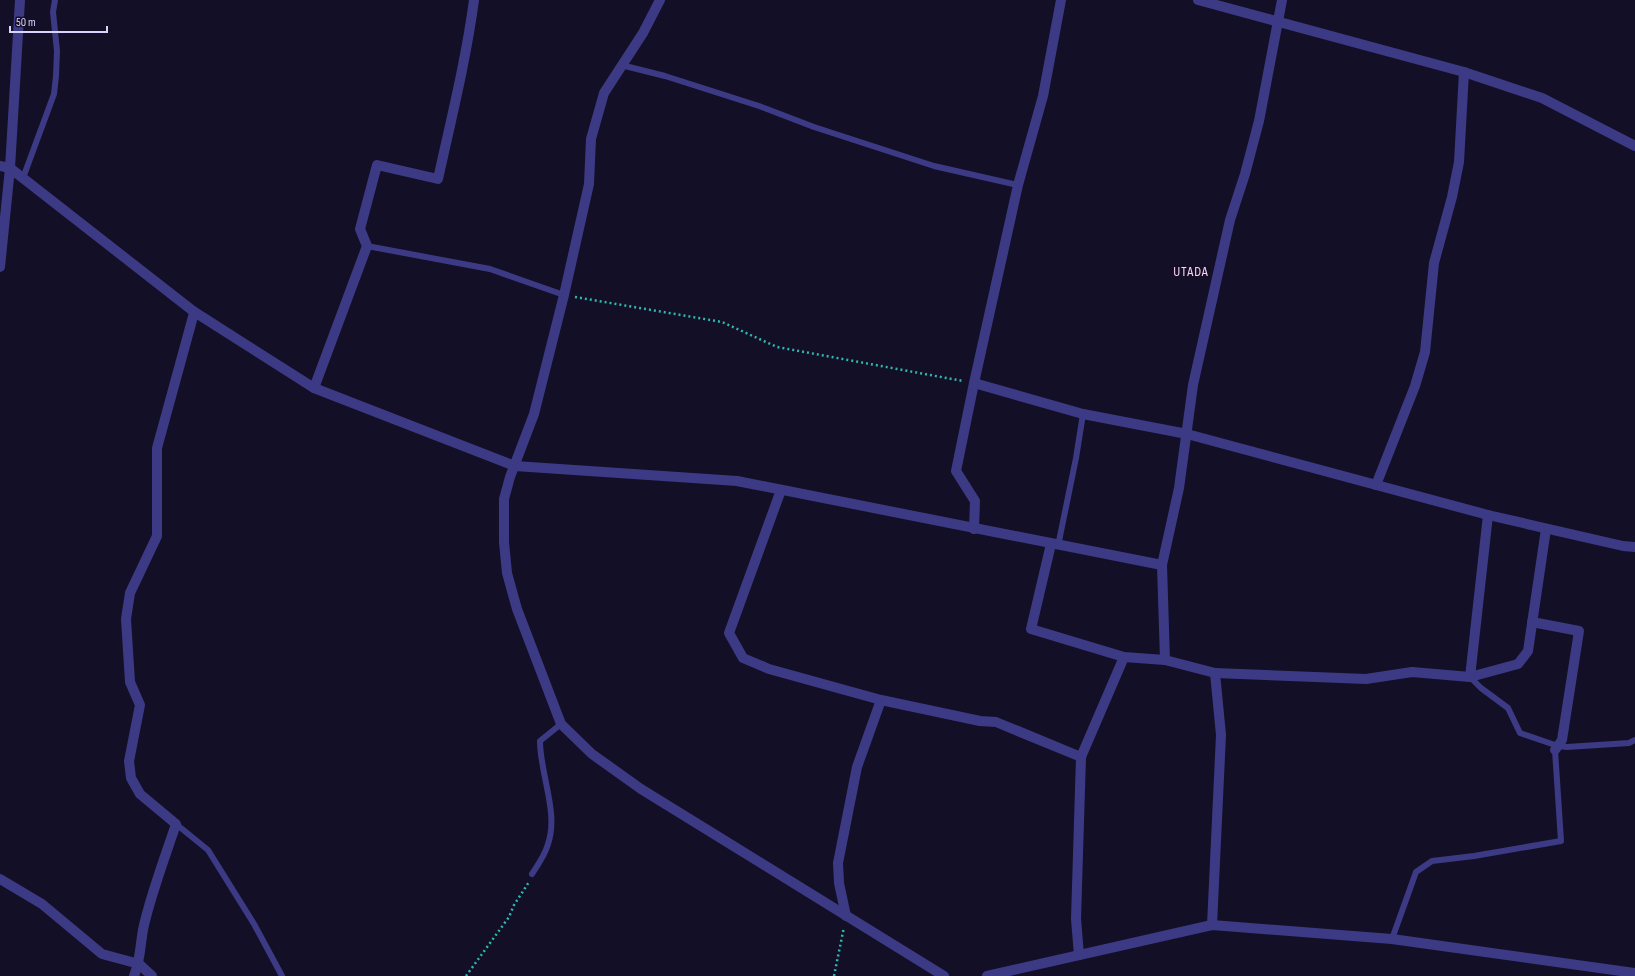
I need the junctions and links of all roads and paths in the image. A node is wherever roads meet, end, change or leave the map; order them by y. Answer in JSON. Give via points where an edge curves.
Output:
{"nodes":[{"id":1,"x":20,"y":0,"type":"edge"},
{"id":2,"x":54,"y":0,"type":"edge"},
{"id":3,"x":474,"y":0,"type":"edge"},
{"id":4,"x":660,"y":0,"type":"edge"},
{"id":5,"x":1061,"y":0,"type":"edge"},
{"id":6,"x":1198,"y":0,"type":"edge"},
{"id":7,"x":1282,"y":0,"type":"edge"},
{"id":8,"x":1278,"y":21,"type":"junction"},
{"id":9,"x":622,"y":65,"type":"junction"},
{"id":10,"x":1464,"y":72,"type":"junction"},
{"id":11,"x":1635,"y":146,"type":"edge"},
{"id":12,"x":5,"y":167,"type":"edge"},
{"id":13,"x":23,"y":178,"type":"junction"},
{"id":14,"x":1018,"y":185,"type":"junction"},
{"id":15,"x":367,"y":246,"type":"junction"},
{"id":16,"x":0,"y":267,"type":"edge"},
{"id":17,"x":564,"y":295,"type":"junction"},
{"id":18,"x":193,"y":311,"type":"junction"},
{"id":19,"x":974,"y":383,"type":"junction"},
{"id":20,"x":314,"y":388,"type":"junction"},
{"id":21,"x":1084,"y":414,"type":"junction"},
{"id":22,"x":1187,"y":434,"type":"junction"},
{"id":23,"x":515,"y":466,"type":"junction"},
{"id":24,"x":1376,"y":485,"type":"junction"},
{"id":25,"x":781,"y":490,"type":"junction"},
{"id":26,"x":1488,"y":515,"type":"junction"},
{"id":27,"x":1546,"y":528,"type":"junction"},
{"id":28,"x":974,"y":529,"type":"junction"},
{"id":29,"x":1055,"y":545,"type":"junction"},
{"id":30,"x":1635,"y":547,"type":"edge"},
{"id":31,"x":1162,"y":565,"type":"junction"},
{"id":32,"x":1532,"y":622,"type":"junction"},
{"id":33,"x":1124,"y":657,"type":"junction"},
{"id":34,"x":1165,"y":660,"type":"junction"},
{"id":35,"x":1215,"y":673,"type":"junction"},
{"id":36,"x":1470,"y":677,"type":"junction"},
{"id":37,"x":881,"y":700,"type":"junction"},
{"id":38,"x":561,"y":724,"type":"junction"},
{"id":39,"x":1635,"y":740,"type":"edge"},
{"id":40,"x":1557,"y":748,"type":"junction"},
{"id":41,"x":1081,"y":757,"type":"junction"},
{"id":42,"x":176,"y":824,"type":"junction"},
{"id":43,"x":532,"y":874,"type":"joint"},
{"id":44,"x":0,"y":879,"type":"edge"},
{"id":45,"x":846,"y":916,"type":"junction"},
{"id":46,"x":1212,"y":925,"type":"junction"},
{"id":47,"x":1392,"y":939,"type":"junction"},
{"id":48,"x":1079,"y":955,"type":"junction"},
{"id":49,"x":139,"y":964,"type":"junction"},
{"id":50,"x":1635,"y":973,"type":"edge"},
{"id":51,"x":134,"y":976,"type":"edge"},
{"id":52,"x":152,"y":976,"type":"edge"},
{"id":53,"x":282,"y":976,"type":"edge"},
{"id":54,"x":466,"y":976,"type":"edge"},
{"id":55,"x":834,"y":976,"type":"edge"},
{"id":56,"x":944,"y":976,"type":"edge"},
{"id":57,"x":987,"y":976,"type":"edge"}],
"edges":[{"from":1,"to":12,"type":"street"},
{"from":2,"to":13,"type":"lane","via":[[57,51],[54,94]]},
{"from":3,"to":15,"type":"street","via":[[438,179],[377,165],[360,229]]},
{"from":4,"to":9,"type":"street"},
{"from":5,"to":14,"type":"street","via":[[1043,96]]},
{"from":6,"to":8,"type":"street"},
{"from":7,"to":8,"type":"street"},
{"from":8,"to":10,"type":"street"},
{"from":8,"to":22,"type":"street","via":[[1259,121],[1230,220],[1207,319],[1193,385]]},
{"from":9,"to":14,"type":"lane","via":[[759,106],[814,127],[934,166]]},
{"from":9,"to":17,"type":"street","via":[[604,93],[591,139],[589,184]]},
{"from":10,"to":11,"type":"street","via":[[1542,98]]},
{"from":10,"to":24,"type":"street","via":[[1459,162],[1434,262],[1425,352],[1415,386]]},
{"from":12,"to":13,"type":"street"},
{"from":12,"to":16,"type":"street"},
{"from":13,"to":18,"type":"street"},
{"from":14,"to":19,"type":"street"},
{"from":15,"to":17,"type":"lane","via":[[490,269]]},
{"from":15,"to":20,"type":"street"},
{"from":17,"to":19,"type":"path","via":[[722,322],[777,347]]},
{"from":17,"to":23,"type":"street","via":[[534,414]]},
{"from":18,"to":20,"type":"street"},
{"from":18,"to":42,"type":"street","via":[[157,448],[157,536],[130,593],[126,619],[130,682],[140,705],[129,761],[131,778],[140,794]]},
{"from":19,"to":21,"type":"street"},
{"from":19,"to":28,"type":"street","via":[[956,471],[975,501]]},
{"from":20,"to":23,"type":"street"},
{"from":21,"to":22,"type":"street"},
{"from":21,"to":29,"type":"lane"},
{"from":22,"to":24,"type":"street"},
{"from":22,"to":31,"type":"street","via":[[1180,488]]},
{"from":23,"to":25,"type":"street","via":[[737,481]]},
{"from":23,"to":38,"type":"street","via":[[504,499],[507,573],[517,610]]},
{"from":24,"to":26,"type":"street"},
{"from":25,"to":28,"type":"street"},
{"from":25,"to":37,"type":"street","via":[[729,633],[743,658],[769,669]]},
{"from":26,"to":27,"type":"street"},
{"from":26,"to":36,"type":"street"},
{"from":27,"to":30,"type":"street"},
{"from":27,"to":32,"type":"street"},
{"from":28,"to":29,"type":"street"},
{"from":29,"to":31,"type":"street"},
{"from":29,"to":33,"type":"street","via":[[1031,629]]},
{"from":31,"to":34,"type":"street"},
{"from":32,"to":36,"type":"street","via":[[1528,651],[1518,664]]},
{"from":32,"to":40,"type":"street","via":[[1579,632],[1562,740]]},
{"from":33,"to":34,"type":"street"},
{"from":33,"to":41,"type":"street"},
{"from":34,"to":35,"type":"street"},
{"from":35,"to":36,"type":"street","via":[[1366,679],[1412,672]]},
{"from":35,"to":46,"type":"street","via":[[1221,736]]},
{"from":36,"to":40,"type":"lane","via":[[1508,708],[1520,733]]},
{"from":37,"to":41,"type":"street","via":[[980,721],[996,722]]},
{"from":37,"to":45,"type":"street","via":[[857,767],[838,862]]},
{"from":38,"to":43,"type":"lane","via":[[540,741],[552,823],[548,844]]},
{"from":38,"to":45,"type":"street","via":[[592,754],[641,788]]},
{"from":39,"to":40,"type":"lane","via":[[1629,743]]},
{"from":40,"to":47,"type":"lane","via":[[1561,840],[1432,861],[1416,872]]},
{"from":41,"to":48,"type":"street","via":[[1076,919]]},
{"from":42,"to":49,"type":"street","via":[[144,926]]},
{"from":42,"to":53,"type":"lane","via":[[208,850],[254,924]]},
{"from":43,"to":54,"type":"path","via":[[509,917]]},
{"from":44,"to":49,"type":"street","via":[[42,904],[102,954]]},
{"from":45,"to":55,"type":"path"},
{"from":45,"to":56,"type":"street"},
{"from":46,"to":47,"type":"street"},
{"from":46,"to":48,"type":"street"},
{"from":47,"to":50,"type":"street"},
{"from":48,"to":57,"type":"street"},
{"from":49,"to":51,"type":"street"},
{"from":49,"to":52,"type":"street"}]}
